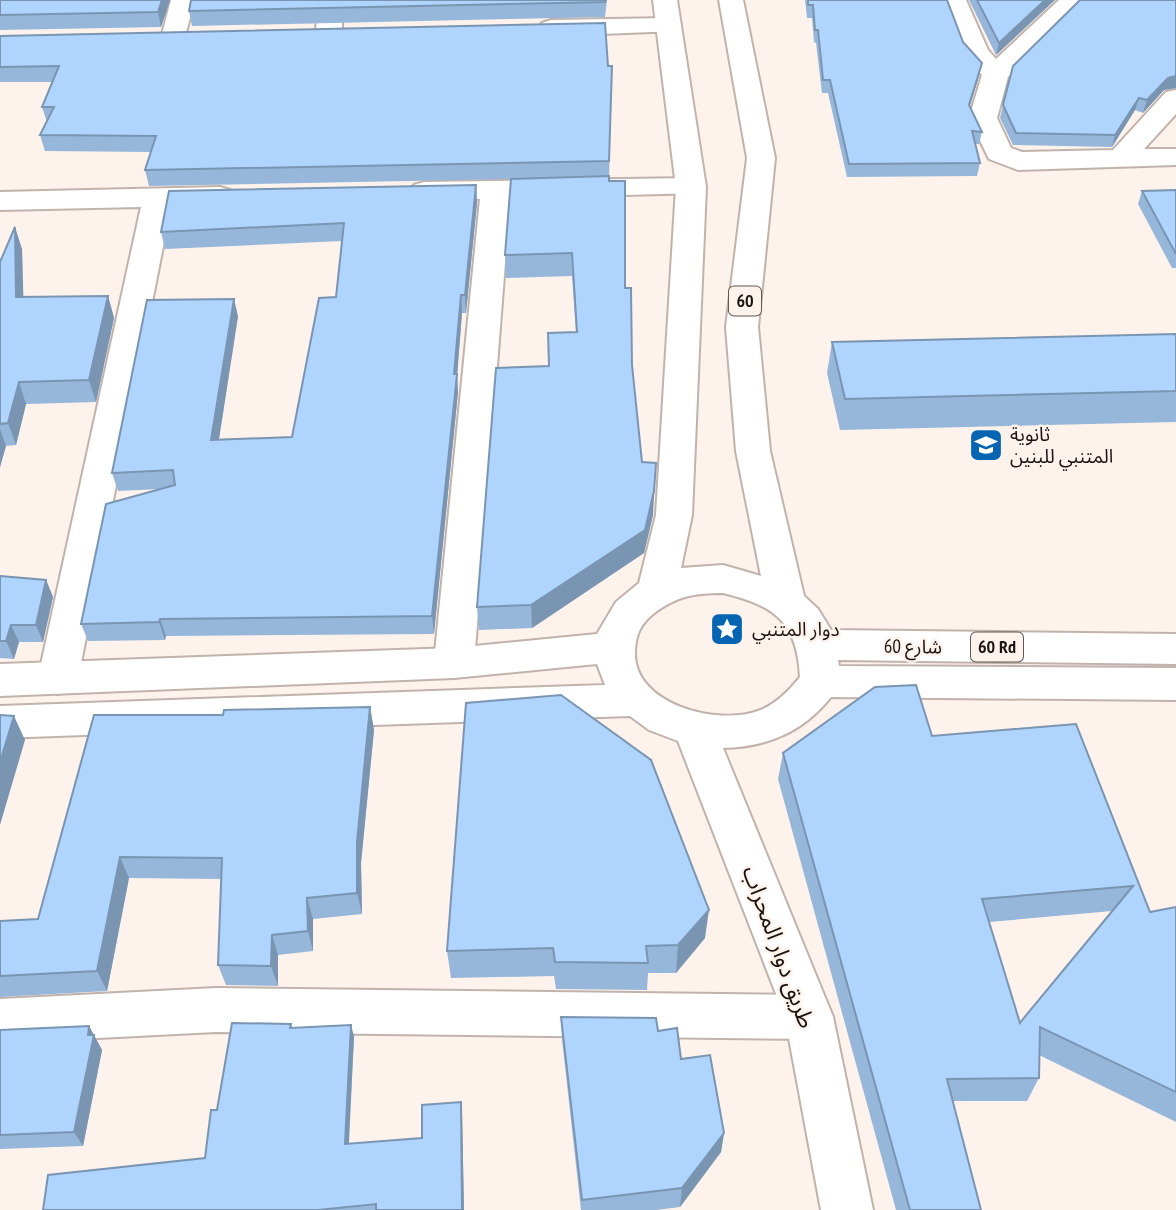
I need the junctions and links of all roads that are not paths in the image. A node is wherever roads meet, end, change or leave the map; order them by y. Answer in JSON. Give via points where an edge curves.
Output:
{"nodes":[{"id":1,"x":183,"y":0,"type":"edge"},
{"id":2,"x":330,"y":0,"type":"edge"},
{"id":3,"x":731,"y":0,"type":"edge"},
{"id":4,"x":954,"y":0,"type":"edge"},
{"id":5,"x":1073,"y":0,"type":"edge"},
{"id":6,"x":666,"y":13,"type":"edge"},
{"id":7,"x":529,"y":29,"type":"edge"},
{"id":8,"x":355,"y":32,"type":"edge"},
{"id":9,"x":303,"y":33,"type":"edge"},
{"id":10,"x":329,"y":33,"type":"junction"},
{"id":11,"x":200,"y":37,"type":"edge"},
{"id":12,"x":147,"y":38,"type":"edge"},
{"id":13,"x":174,"y":38,"type":"junction"},
{"id":14,"x":996,"y":74,"type":"junction"},
{"id":15,"x":1176,"y":99,"type":"edge"},
{"id":16,"x":1122,"y":157,"type":"junction"},
{"id":17,"x":1176,"y":157,"type":"edge"},
{"id":18,"x":691,"y":187,"type":"junction"},
{"id":19,"x":496,"y":189,"type":"junction"},
{"id":20,"x":401,"y":191,"type":"edge"},
{"id":21,"x":252,"y":195,"type":"edge"},
{"id":22,"x":158,"y":197,"type":"junction"},
{"id":23,"x":0,"y":201,"type":"edge"},
{"id":24,"x":657,"y":590,"type":"junction"},
{"id":25,"x":786,"y":602,"type":"junction"},
{"id":26,"x":614,"y":647,"type":"junction"},
{"id":27,"x":1176,"y":649,"type":"edge"},
{"id":28,"x":454,"y":663,"type":"junction"},
{"id":29,"x":819,"y":663,"type":"junction"},
{"id":30,"x":58,"y":678,"type":"junction"},
{"id":31,"x":0,"y":680,"type":"edge"},
{"id":32,"x":1176,"y":684,"type":"edge"},
{"id":33,"x":635,"y":700,"type":"junction"},
{"id":34,"x":0,"y":722,"type":"edge"},
{"id":35,"x":696,"y":733,"type":"junction"},
{"id":36,"x":809,"y":1017,"type":"junction"},
{"id":37,"x":0,"y":1021,"type":"edge"},
{"id":38,"x":847,"y":1210,"type":"edge"}],
"edges":[{"from":1,"to":13,"type":"main road"},
{"from":2,"to":10,"type":"main road"},
{"from":3,"to":25,"type":"main road","number":"60","via":[[761,158],[742,327],[744,354],[753,451]]},
{"from":4,"to":14,"type":"main road","via":[[975,52]]},
{"from":5,"to":14,"type":"main road"},
{"from":6,"to":7,"type":"main road"},
{"from":6,"to":18,"type":"main road"},
{"from":8,"to":10,"type":"main road"},
{"from":9,"to":10,"type":"main road"},
{"from":11,"to":13,"type":"main road"},
{"from":12,"to":13,"type":"main road"},
{"from":14,"to":16,"type":"main road","via":[[983,118],[995,147],[1006,159]]},
{"from":15,"to":16,"type":"main road"},
{"from":16,"to":17,"type":"main road"},
{"from":18,"to":19,"type":"main road"},
{"from":18,"to":24,"type":"main road","via":[[674,515]]},
{"from":19,"to":20,"type":"main road"},
{"from":19,"to":28,"type":"main road"},
{"from":21,"to":22,"type":"main road"},
{"from":22,"to":23,"type":"main road"},
{"from":22,"to":30,"type":"main road"},
{"from":24,"to":25,"type":"main road","via":[[690,580],[723,579],[757,586]]},
{"from":24,"to":26,"type":"main road","via":[[633,608]]},
{"from":25,"to":29,"type":"main road","via":[[807,624]]},
{"from":26,"to":28,"type":"main road"},
{"from":26,"to":33,"type":"main road","via":[[618,675]]},
{"from":27,"to":29,"type":"main road","name":"شارع 60","number":"60 Rd"},
{"from":28,"to":30,"type":"main road"},
{"from":29,"to":32,"type":"main road","name":"شارع 60"},
{"from":29,"to":35,"type":"main road","via":[[784,720],[751,732]]},
{"from":30,"to":31,"type":"main road"},
{"from":33,"to":34,"type":"main road"},
{"from":33,"to":35,"type":"main road","via":[[662,720]]},
{"from":35,"to":36,"type":"main road","name":"طريق دوار المحراب"},
{"from":36,"to":37,"type":"main road","via":[[216,1010]]},
{"from":36,"to":38,"type":"main road","name":"طريق دوار المحراب"}]}
